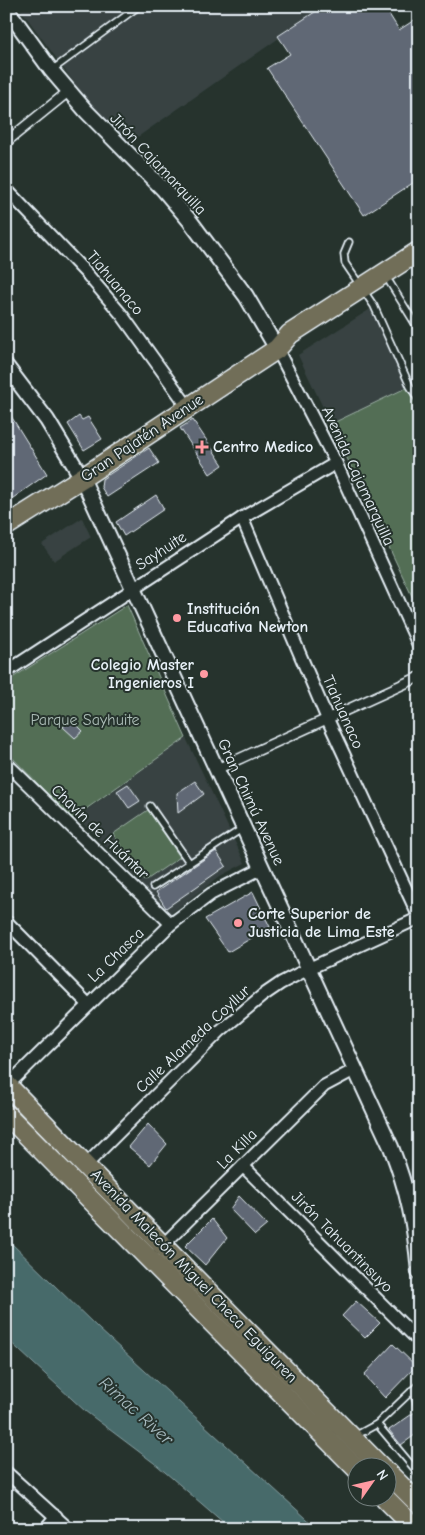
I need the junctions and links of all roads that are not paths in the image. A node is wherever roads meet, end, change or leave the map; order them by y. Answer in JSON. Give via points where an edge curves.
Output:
{"nodes":[{"id":1,"x":139,"y":6,"type":"edge"},
{"id":2,"x":6,"y":8,"type":"edge"},
{"id":3,"x":51,"y":70,"type":"junction"},
{"id":4,"x":69,"y":91,"type":"junction"},
{"id":5,"x":6,"y":142,"type":"edge"},
{"id":6,"x":6,"y":189,"type":"edge"},
{"id":7,"x":349,"y":242,"type":"dead end"},
{"id":8,"x":419,"y":251,"type":"edge"},
{"id":9,"x":419,"y":264,"type":"edge"},
{"id":10,"x":390,"y":283,"type":"junction"},
{"id":11,"x":365,"y":292,"type":"junction"},
{"id":12,"x":419,"y":330,"type":"edge"},
{"id":13,"x":277,"y":349,"type":"junction"},
{"id":14,"x":6,"y":366,"type":"edge"},
{"id":15,"x":419,"y":401,"type":"edge"},
{"id":16,"x":188,"y":408,"type":"junction"},
{"id":17,"x":336,"y":463,"type":"junction"},
{"id":18,"x":82,"y":478,"type":"junction"},
{"id":19,"x":242,"y":518,"type":"junction"},
{"id":20,"x":6,"y":526,"type":"edge"},
{"id":21,"x":133,"y":588,"type":"junction"},
{"id":22,"x":419,"y":646,"type":"edge"},
{"id":23,"x":6,"y":672,"type":"edge"},
{"id":24,"x":419,"y":676,"type":"edge"},
{"id":25,"x":327,"y":718,"type":"junction"},
{"id":26,"x":6,"y":763,"type":"edge"},
{"id":27,"x":217,"y":769,"type":"junction"},
{"id":28,"x":150,"y":806,"type":"dead end"},
{"id":29,"x":244,"y":827,"type":"junction"},
{"id":30,"x":188,"y":862,"type":"junction"},
{"id":31,"x":262,"y":868,"type":"junction"},
{"id":32,"x":153,"y":887,"type":"dead end"},
{"id":33,"x":419,"y":917,"type":"edge"},
{"id":34,"x":6,"y":921,"type":"edge"},
{"id":35,"x":171,"y":924,"type":"junction"},
{"id":36,"x":308,"y":969,"type":"junction"},
{"id":37,"x":88,"y":1004,"type":"junction"},
{"id":38,"x":354,"y":1070,"type":"junction"},
{"id":39,"x":7,"y":1084,"type":"edge"},
{"id":40,"x":6,"y":1114,"type":"edge"},
{"id":41,"x":86,"y":1165,"type":"junction"},
{"id":42,"x":243,"y":1166,"type":"junction"},
{"id":43,"x":163,"y":1246,"type":"junction"},
{"id":44,"x":149,"y":1260,"type":"junction"},
{"id":45,"x":419,"y":1272,"type":"edge"},
{"id":46,"x":419,"y":1341,"type":"edge"},
{"id":47,"x":419,"y":1384,"type":"edge"},
{"id":48,"x":412,"y":1390,"type":"junction"},
{"id":49,"x":419,"y":1409,"type":"edge"},
{"id":50,"x":377,"y":1424,"type":"junction"},
{"id":51,"x":352,"y":1437,"type":"junction"},
{"id":52,"x":372,"y":1458,"type":"edge"},
{"id":53,"x":348,"y":1460,"type":"edge"},
{"id":54,"x":6,"y":1472,"type":"edge"},
{"id":55,"x":419,"y":1474,"type":"edge"},
{"id":56,"x":398,"y":1483,"type":"edge"},
{"id":57,"x":419,"y":1504,"type":"edge"},
{"id":58,"x":395,"y":1508,"type":"edge"},
{"id":59,"x":56,"y":1516,"type":"junction"},
{"id":60,"x":45,"y":1529,"type":"edge"},
{"id":61,"x":70,"y":1529,"type":"edge"},
{"id":62,"x":416,"y":1529,"type":"edge"}],
"edges":[{"from":1,"to":3,"type":"lane"},
{"from":2,"to":3,"type":"street","name":"Jirón Cajamarquilla"},
{"from":3,"to":4,"type":"street","name":"Jirón Cajamarquilla"},
{"from":4,"to":5,"type":"street"},
{"from":4,"to":13,"type":"street","name":"Jirón Cajamarquilla","via":[[98,126],[190,221],[246,296]]},
{"from":6,"to":16,"type":"street","name":"Tiahuanaco","via":[[122,314]]},
{"from":7,"to":11,"type":"lane","via":[[344,254],[345,263]]},
{"from":8,"to":11,"type":"main road","name":"Gran Pajatén Avenue"},
{"from":9,"to":10,"type":"main road","name":"Gran Pajatén Avenue"},
{"from":10,"to":11,"type":"main road","name":"Gran Pajatén Avenue"},
{"from":10,"to":12,"type":"lane"},
{"from":11,"to":13,"type":"main road","name":"Gran Pajatén Avenue","via":[[290,334]]},
{"from":11,"to":15,"type":"lane"},
{"from":13,"to":16,"type":"main road","name":"Gran Pajatén Avenue"},
{"from":13,"to":17,"type":"street","name":"Avenida Cajamarquilla"},
{"from":14,"to":18,"type":"street","name":"Gran Chimú Avenue","via":[[47,420]]},
{"from":16,"to":18,"type":"main road","name":"Gran Pajatén Avenue"},
{"from":17,"to":19,"type":"street","name":"Sayhuite"},
{"from":17,"to":22,"type":"street","name":"Avenida Cajamarquilla"},
{"from":18,"to":20,"type":"main road","name":"Gran Pajatén Avenue"},
{"from":18,"to":21,"type":"street","name":"Gran Chimú Avenue"},
{"from":19,"to":21,"type":"street","name":"Sayhuite"},
{"from":19,"to":25,"type":"street","name":"Tiahuanaco"},
{"from":21,"to":23,"type":"street","name":"Sayhuite"},
{"from":21,"to":27,"type":"street","name":"Gran Chimú Avenue"},
{"from":24,"to":25,"type":"street"},
{"from":25,"to":27,"type":"street"},
{"from":25,"to":33,"type":"street","name":"Tiahuanaco"},
{"from":26,"to":35,"type":"street","name":"Chavín de Huántar"},
{"from":27,"to":29,"type":"street","name":"Gran Chimú Avenue"},
{"from":28,"to":30,"type":"lane"},
{"from":29,"to":30,"type":"lane"},
{"from":29,"to":31,"type":"street","name":"Gran Chimú Avenue"},
{"from":30,"to":32,"type":"lane"},
{"from":31,"to":35,"type":"street","name":"La Chasca","via":[[212,894]]},
{"from":31,"to":36,"type":"street","name":"Gran Chimú Avenue"},
{"from":33,"to":36,"type":"street","name":"Calle Alameda Coyllur"},
{"from":34,"to":37,"type":"street"},
{"from":35,"to":37,"type":"street","name":"La Chasca"},
{"from":36,"to":38,"type":"street","name":"Gran Chimú Avenue"},
{"from":36,"to":41,"type":"street","name":"Calle Alameda Coyllur","via":[[280,983],[234,1018]]},
{"from":37,"to":39,"type":"street","name":"La Chasca"},
{"from":38,"to":42,"type":"street","name":"La Killa","via":[[324,1086]]},
{"from":38,"to":45,"type":"street","name":"Gran Chimú Avenue","via":[[402,1175],[411,1205]]},
{"from":39,"to":41,"type":"main road","name":"Avenida Malecón Miguel Checa Eguiguren"},
{"from":40,"to":44,"type":"main road","name":"Avenida Malecón Miguel Checa Eguiguren"},
{"from":41,"to":43,"type":"main road","name":"Avenida Malecón Miguel Checa Eguiguren"},
{"from":42,"to":43,"type":"street","name":"La Killa"},
{"from":42,"to":46,"type":"street","name":"Jirón Tahuantinsuyo"},
{"from":43,"to":44,"type":"street","name":"La Killa"},
{"from":43,"to":51,"type":"main road","name":"Avenida Malecón Miguel Checa Eguiguren"},
{"from":44,"to":53,"type":"main road","name":"Avenida Malecón Miguel Checa Eguiguren"},
{"from":47,"to":48,"type":"lane"},
{"from":48,"to":49,"type":"lane"},
{"from":48,"to":50,"type":"lane"},
{"from":50,"to":51,"type":"lane"},
{"from":50,"to":55,"type":"lane"},
{"from":51,"to":52,"type":"main road","name":"Avenida Malecón Miguel Checa Eguiguren"},
{"from":54,"to":59,"type":"street"},
{"from":56,"to":57,"type":"main road"},
{"from":58,"to":62,"type":"main road"},
{"from":59,"to":60,"type":"street"},
{"from":59,"to":61,"type":"street"}]}
